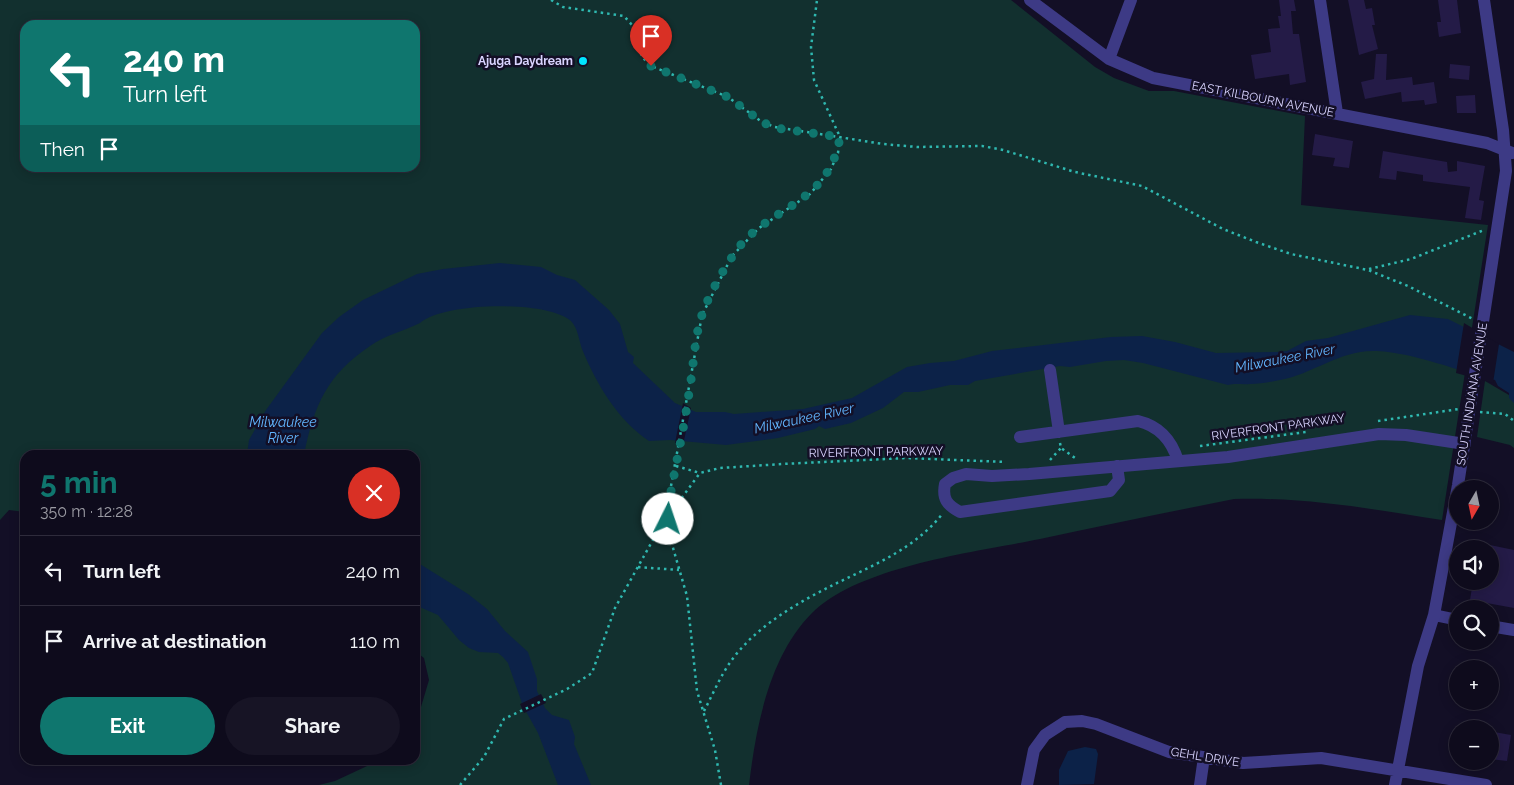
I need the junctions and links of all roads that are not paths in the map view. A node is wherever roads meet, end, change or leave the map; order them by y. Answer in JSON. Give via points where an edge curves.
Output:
{"nodes":[{"id":1,"x":1030,"y":0,"type":"edge"},
{"id":2,"x":1131,"y":0,"type":"edge"},
{"id":3,"x":1320,"y":0,"type":"edge"},
{"id":4,"x":1484,"y":0,"type":"edge"},
{"id":5,"x":1109,"y":59,"type":"junction"},
{"id":6,"x":1337,"y":113,"type":"junction"},
{"id":7,"x":1510,"y":152,"type":"edge"},
{"id":8,"x":1050,"y":370,"type":"dead end"},
{"id":9,"x":1059,"y":432,"type":"junction"},
{"id":10,"x":1020,"y":436,"type":"dead end"},
{"id":11,"x":1466,"y":444,"type":"junction"},
{"id":12,"x":1176,"y":456,"type":"junction"},
{"id":13,"x":1117,"y":466,"type":"junction"},
{"id":14,"x":1434,"y":615,"type":"junction"},
{"id":15,"x":1449,"y":618,"type":"edge"},
{"id":16,"x":1499,"y":628,"type":"edge"},
{"id":17,"x":1514,"y":630,"type":"edge"},
{"id":18,"x":1204,"y":757,"type":"junction"},
{"id":19,"x":1397,"y":771,"type":"junction"},
{"id":20,"x":1028,"y":785,"type":"edge"},
{"id":21,"x":1200,"y":785,"type":"edge"},
{"id":22,"x":1395,"y":785,"type":"edge"},
{"id":23,"x":1486,"y":785,"type":"edge"}],
"edges":[{"from":1,"to":5,"type":"street","name":"EAST KILBOURN AVENUE"},
{"from":2,"to":5,"type":"street"},
{"from":3,"to":6,"type":"street"},
{"from":4,"to":7,"type":"street","name":"SOUTH INDIANA AVENUE"},
{"from":5,"to":6,"type":"street","name":"EAST KILBOURN AVENUE","via":[[1153,78]]},
{"from":6,"to":7,"type":"street","name":"EAST KILBOURN AVENUE","via":[[1486,143]]},
{"from":7,"to":11,"type":"street","name":"SOUTH INDIANA AVENUE"},
{"from":8,"to":9,"type":"street"},
{"from":9,"to":10,"type":"street"},
{"from":9,"to":12,"type":"street","via":[[1146,423],[1162,433]]},
{"from":11,"to":12,"type":"street","via":[[1379,434],[1276,451]]},
{"from":11,"to":14,"type":"street","name":"SOUTH INDIANA AVENUE"},
{"from":12,"to":13,"type":"street"},
{"from":13,"to":13,"type":"street","via":[[992,476],[966,474],[945,484],[943,494],[948,506],[960,512],[973,512],[1110,491],[1119,480]]},
{"from":14,"to":15,"type":"street"},
{"from":14,"to":19,"type":"street","name":"SOUTH INDIANA AVENUE","via":[[1418,666]]},
{"from":16,"to":17,"type":"street"},
{"from":18,"to":19,"type":"street","name":"GEHL DRIVE","via":[[1243,763],[1321,758]]},
{"from":18,"to":20,"type":"street","name":"GEHL DRIVE","via":[[1169,752],[1096,724],[1065,722],[1045,735],[1034,750]]},
{"from":18,"to":21,"type":"street"},
{"from":19,"to":22,"type":"street","name":"SOUTH INDIANA AVENUE"},
{"from":19,"to":23,"type":"street","name":"GEHL DRIVE"}]}
